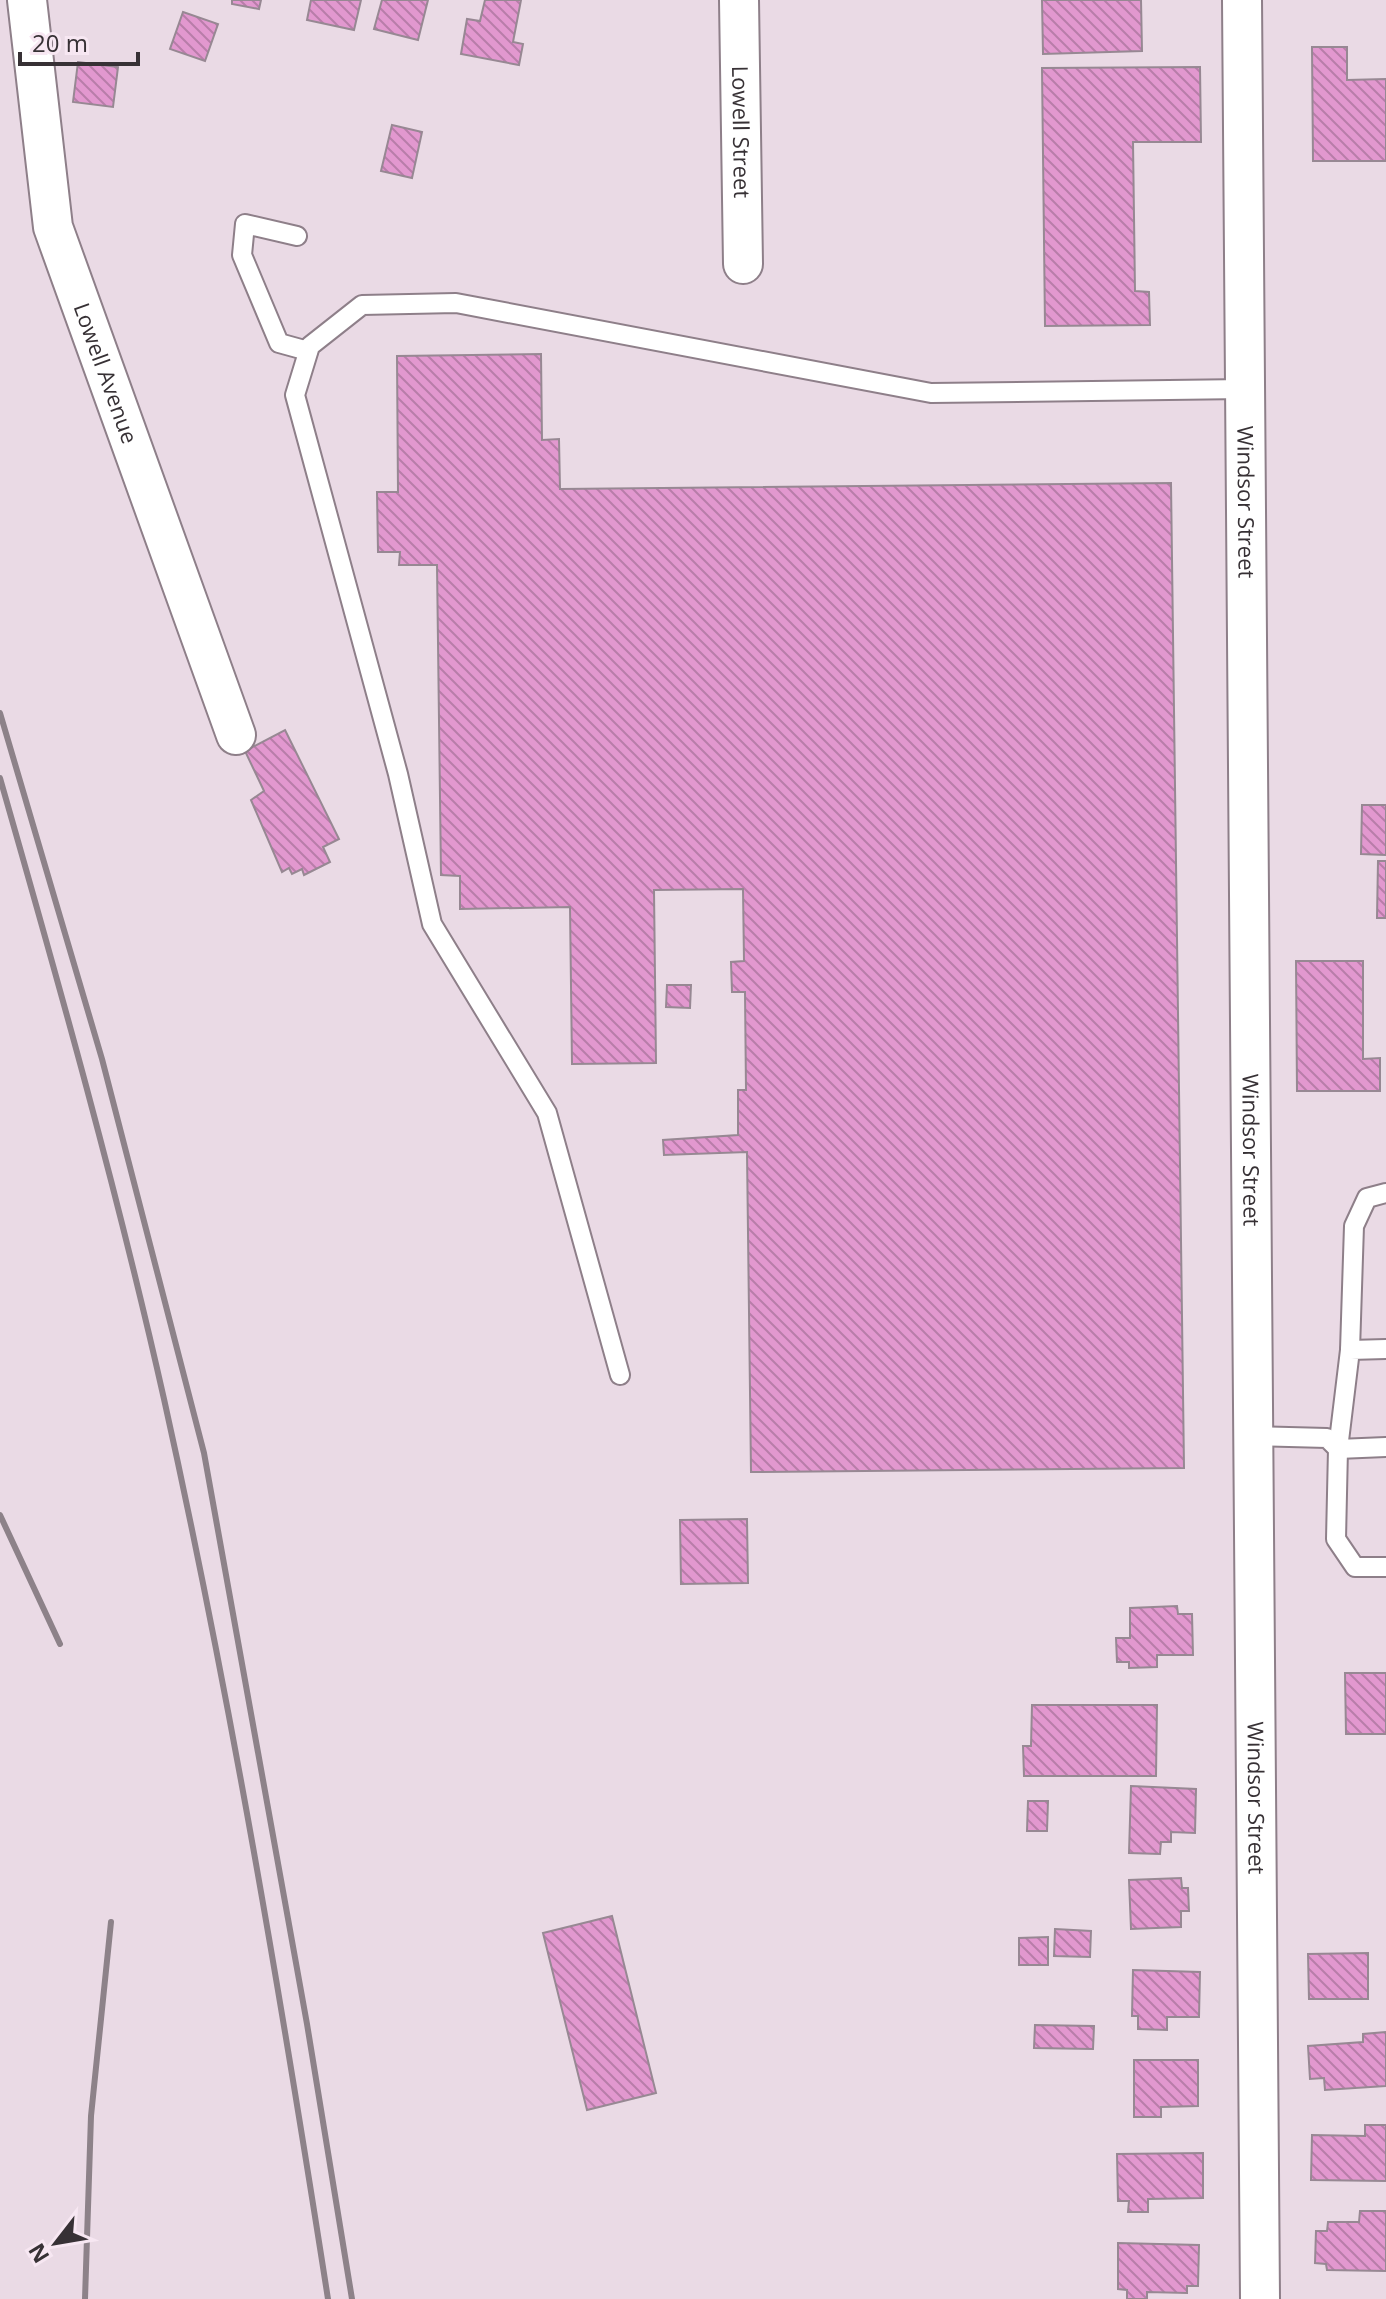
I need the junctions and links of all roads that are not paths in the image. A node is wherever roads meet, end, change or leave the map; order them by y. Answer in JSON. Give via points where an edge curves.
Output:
{"nodes":[{"id":1,"x":27,"y":0,"type":"edge"},
{"id":2,"x":739,"y":0,"type":"edge"},
{"id":3,"x":1242,"y":0,"type":"edge"},
{"id":4,"x":297,"y":236,"type":"dead end"},
{"id":5,"x":743,"y":264,"type":"dead end"},
{"id":6,"x":308,"y":351,"type":"junction"},
{"id":7,"x":1245,"y":389,"type":"junction"},
{"id":8,"x":236,"y":735,"type":"dead end"},
{"id":9,"x":1386,"y":1193,"type":"edge"},
{"id":10,"x":1386,"y":1349,"type":"edge"},
{"id":11,"x":1350,"y":1350,"type":"junction"},
{"id":12,"x":620,"y":1375,"type":"dead end"},
{"id":13,"x":1254,"y":1436,"type":"junction"},
{"id":14,"x":1386,"y":1447,"type":"edge"},
{"id":15,"x":1338,"y":1449,"type":"junction"},
{"id":16,"x":1386,"y":1567,"type":"edge"},
{"id":17,"x":1260,"y":2299,"type":"edge"}],
"edges":[{"from":1,"to":8,"type":"street","name":"Lowell Avenue","via":[[53,227]]},
{"from":2,"to":5,"type":"street","name":"Lowell Street"},
{"from":3,"to":7,"type":"street","name":"Windsor Street"},
{"from":4,"to":6,"type":"lane","via":[[245,224],[242,255],[279,343]]},
{"from":6,"to":7,"type":"lane","via":[[362,305],[456,303],[931,393]]},
{"from":6,"to":12,"type":"lane","via":[[295,395],[398,774],[432,924],[547,1113]]},
{"from":7,"to":13,"type":"street","name":"Windsor Street"},
{"from":9,"to":11,"type":"lane","via":[[1367,1198],[1354,1226]]},
{"from":10,"to":11,"type":"lane"},
{"from":11,"to":15,"type":"lane"},
{"from":13,"to":15,"type":"lane","via":[[1327,1438]]},
{"from":13,"to":17,"type":"street","name":"Windsor Street"},
{"from":14,"to":15,"type":"lane"},
{"from":15,"to":16,"type":"lane","via":[[1336,1539],[1355,1567]]}]}
